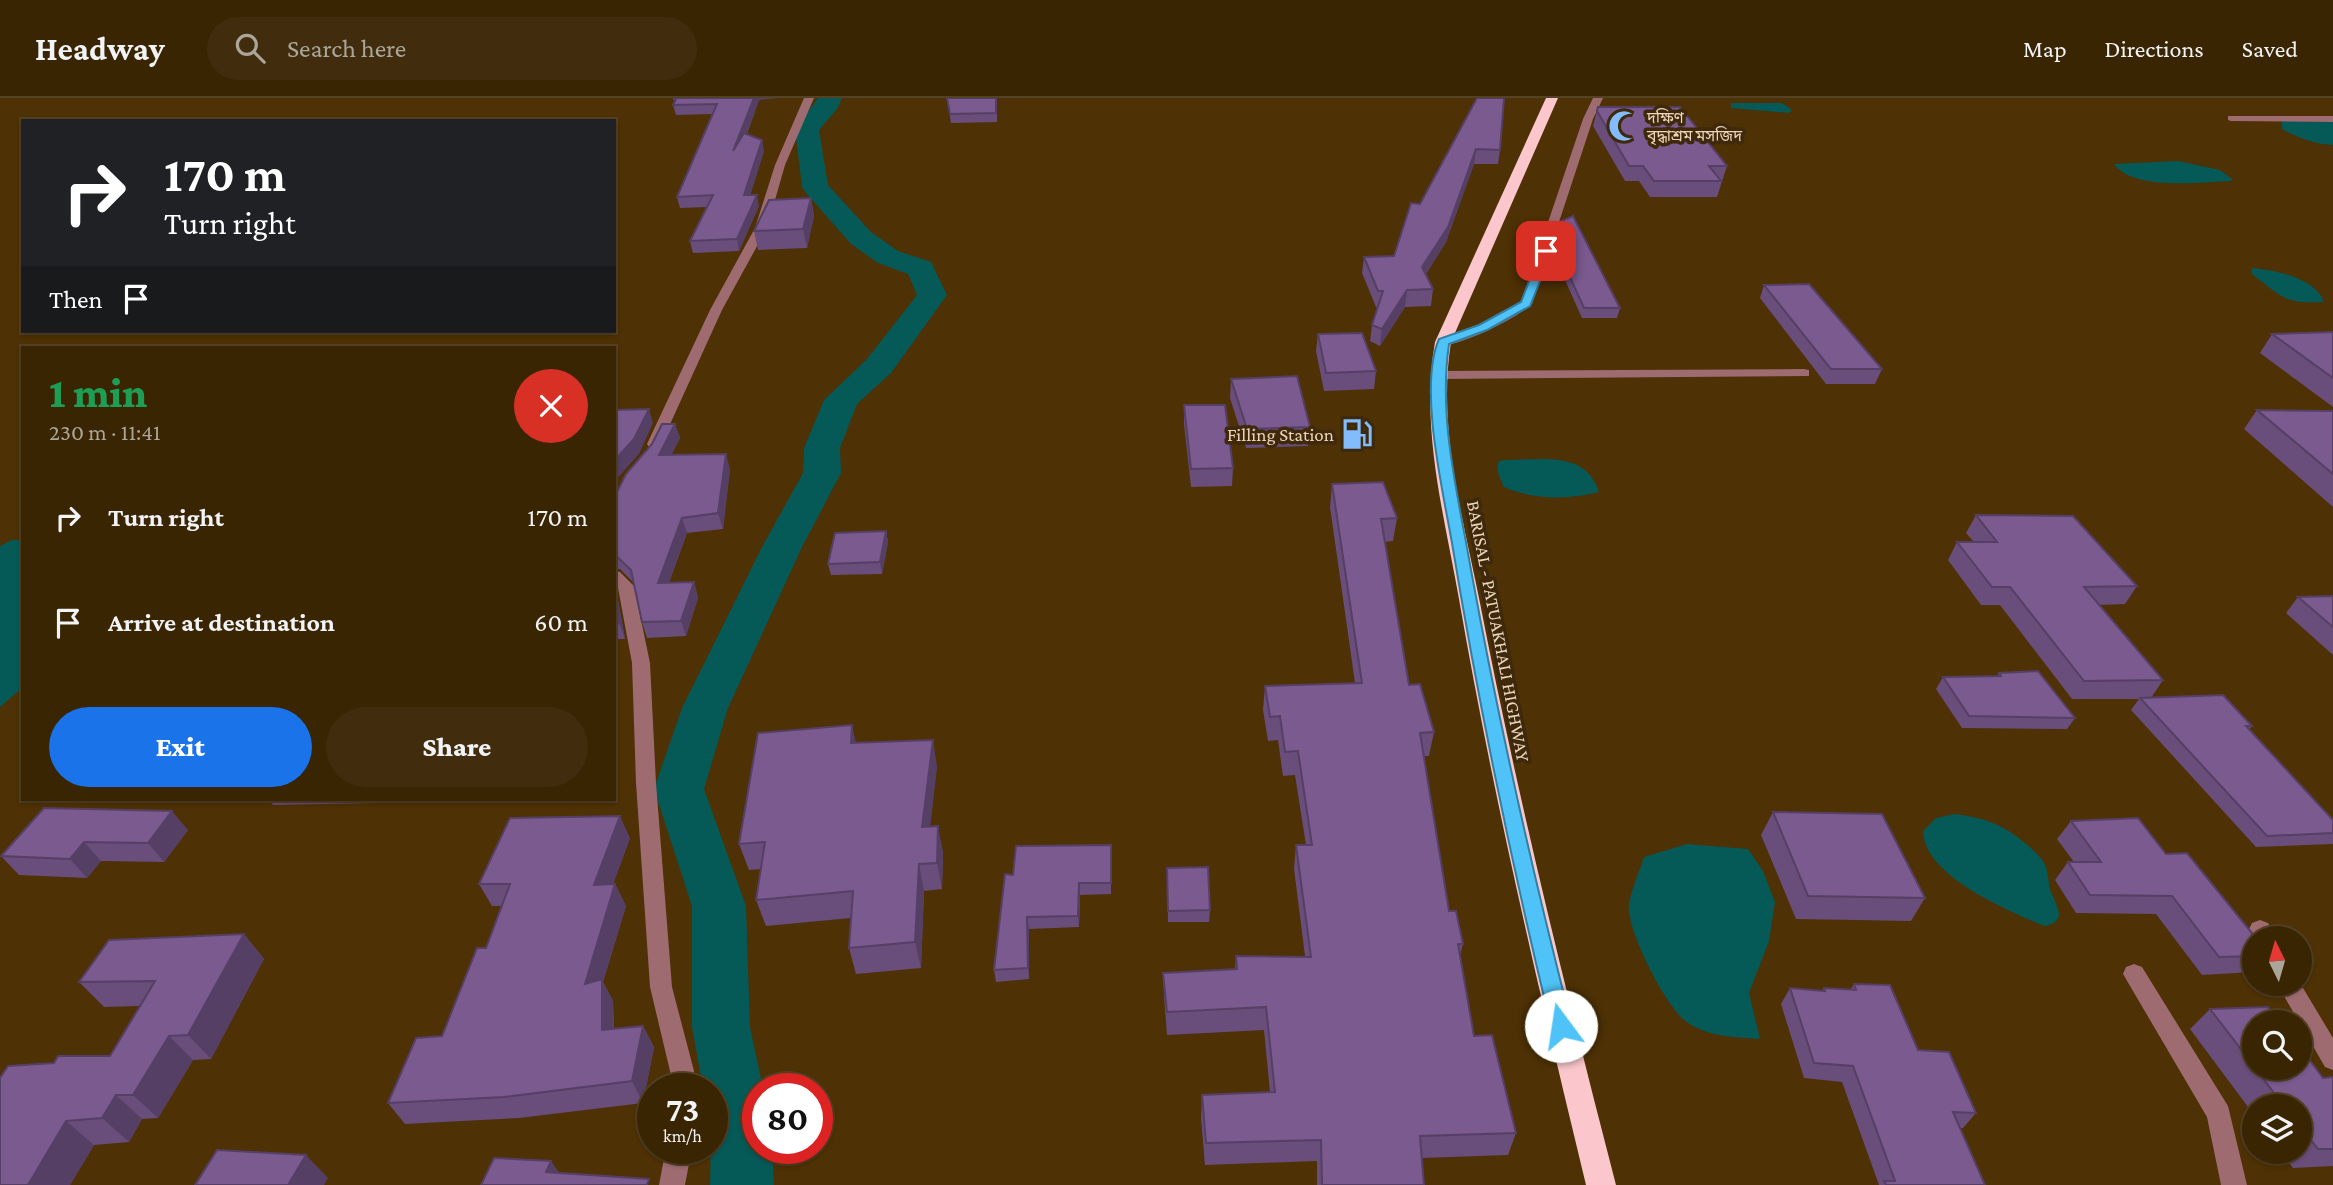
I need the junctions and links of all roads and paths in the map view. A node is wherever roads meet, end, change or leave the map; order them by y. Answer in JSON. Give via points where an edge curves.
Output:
{"nodes":[{"id":1,"x":809,"y":98,"type":"edge"},
{"id":2,"x":1552,"y":98,"type":"edge"},
{"id":3,"x":1598,"y":98,"type":"edge"},
{"id":4,"x":2231,"y":118,"type":"dead end"},
{"id":5,"x":2333,"y":119,"type":"edge"},
{"id":6,"x":1443,"y":342,"type":"junction"},
{"id":7,"x":1804,"y":373,"type":"dead end"},
{"id":8,"x":1437,"y":375,"type":"junction"},
{"id":9,"x":648,"y":457,"type":"edge"},
{"id":10,"x":616,"y":578,"type":"edge"},
{"id":11,"x":2134,"y":974,"type":"dead end"},
{"id":12,"x":2295,"y":996,"type":"edge"},
{"id":13,"x":2333,"y":1059,"type":"edge"},
{"id":14,"x":682,"y":1073,"type":"edge"},
{"id":15,"x":676,"y":1164,"type":"edge"},
{"id":16,"x":672,"y":1185,"type":"edge"},
{"id":17,"x":1601,"y":1185,"type":"edge"},
{"id":18,"x":2234,"y":1185,"type":"edge"}],
"edges":[{"from":1,"to":9,"type":"street","via":[[780,165],[761,228],[705,333]]},
{"from":2,"to":6,"type":"highway","name":"BARISAL - PATUAKHALI HIGHWAY"},
{"from":3,"to":6,"type":"street","via":[[1526,304],[1494,323]]},
{"from":4,"to":5,"type":"street"},
{"from":6,"to":8,"type":"highway","name":"BARISAL - PATUAKHALI HIGHWAY"},
{"from":7,"to":8,"type":"street"},
{"from":8,"to":17,"type":"highway","name":"BARISAL - PATUAKHALI HIGHWAY","via":[[1445,461],[1511,814]]},
{"from":10,"to":14,"type":"street","via":[[626,586],[642,663],[661,987]]},
{"from":11,"to":18,"type":"street","via":[[2219,1114]]},
{"from":12,"to":13,"type":"street"},
{"from":15,"to":16,"type":"street"}]}
